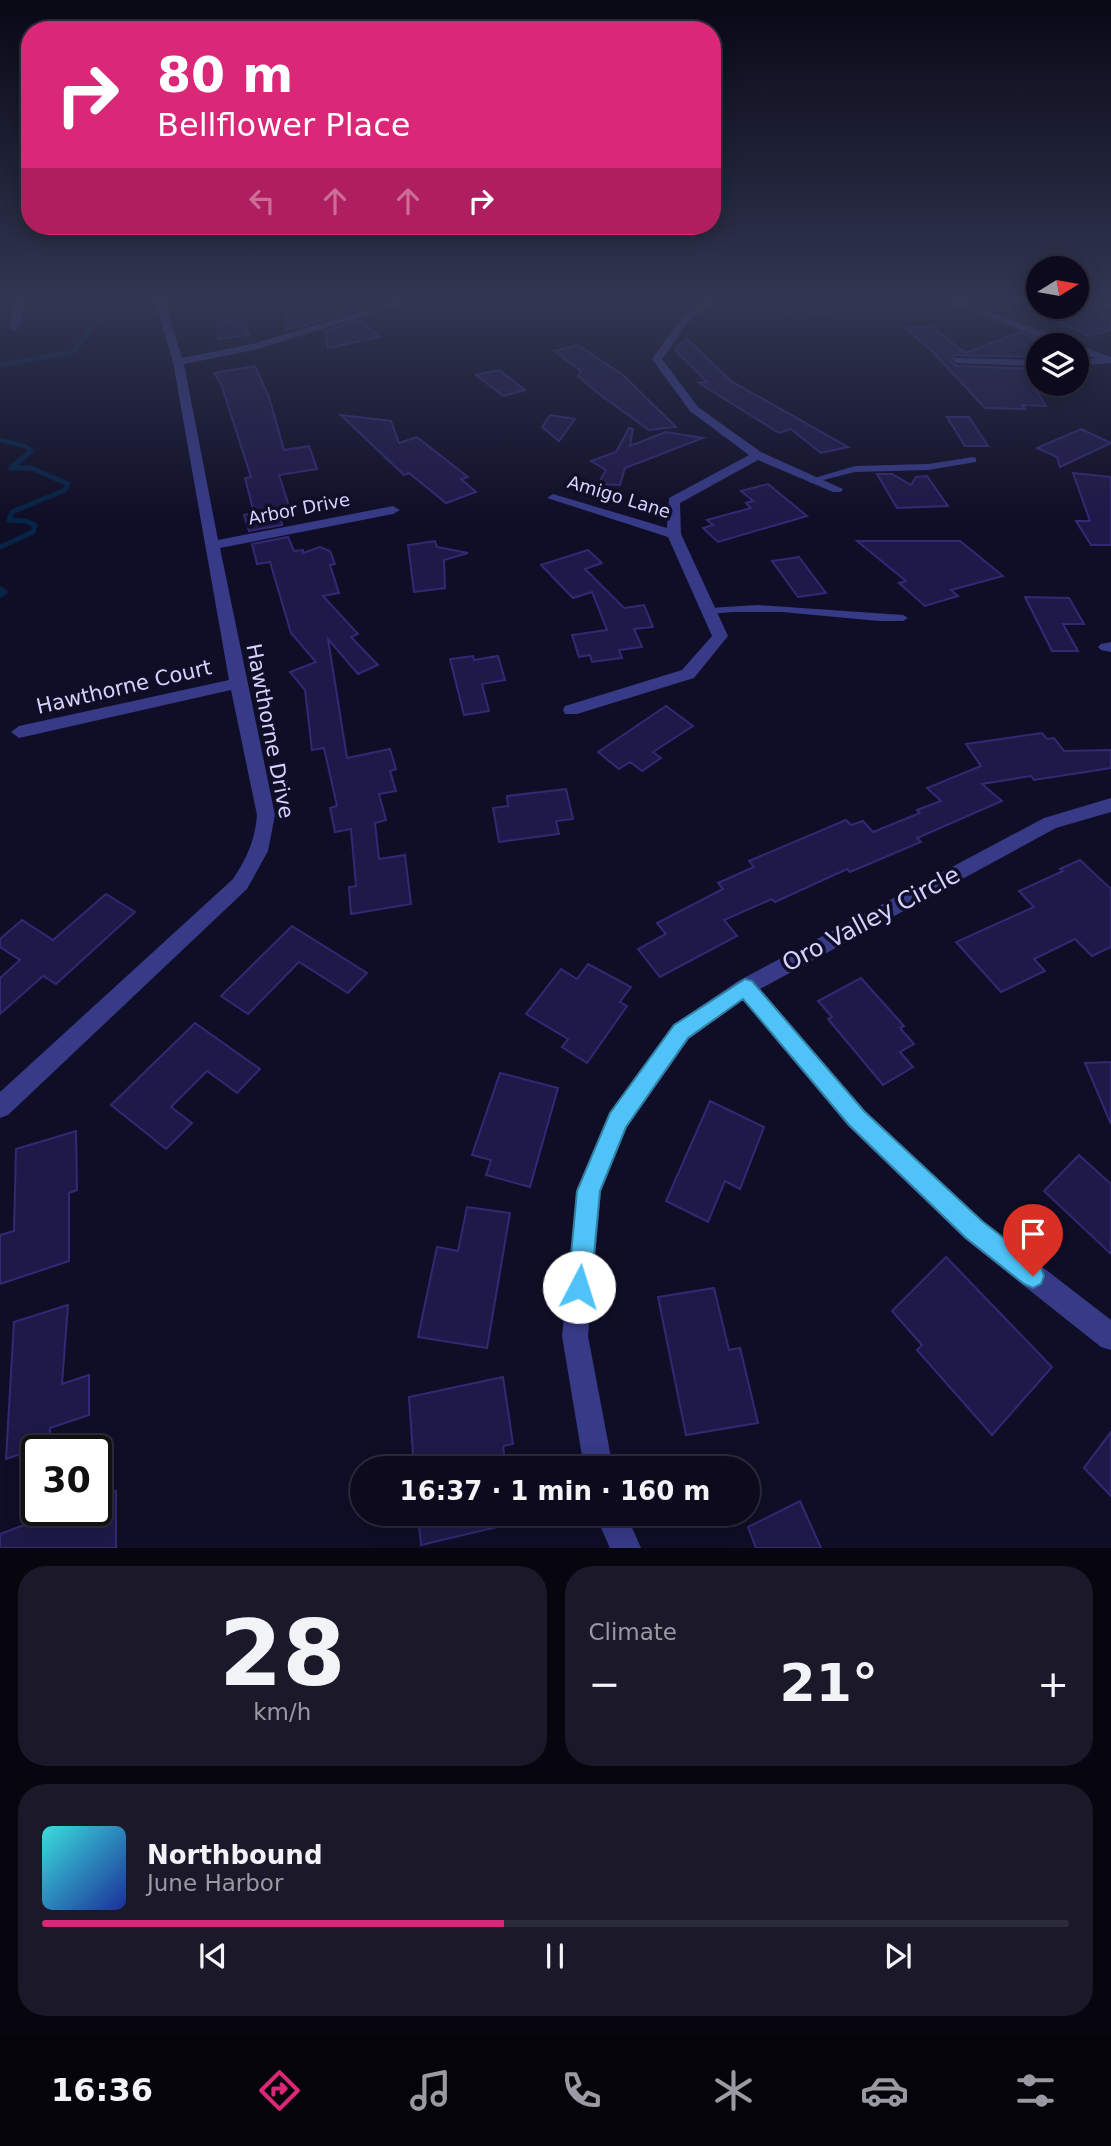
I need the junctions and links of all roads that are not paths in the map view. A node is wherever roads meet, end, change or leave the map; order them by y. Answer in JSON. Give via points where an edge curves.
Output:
{"nodes":[{"id":1,"x":180,"y":374,"type":"edge"},
{"id":2,"x":668,"y":374,"type":"edge"},
{"id":3,"x":757,"y":455,"type":"junction"},
{"id":4,"x":973,"y":460,"type":"dead end"},
{"id":5,"x":811,"y":480,"type":"junction"},
{"id":6,"x":837,"y":489,"type":"dead end"},
{"id":7,"x":553,"y":498,"type":"dead end"},
{"id":8,"x":393,"y":510,"type":"dead end"},
{"id":9,"x":674,"y":534,"type":"junction"},
{"id":10,"x":212,"y":545,"type":"junction"},
{"id":11,"x":709,"y":611,"type":"junction"},
{"id":12,"x":903,"y":618,"type":"dead end"},
{"id":13,"x":238,"y":683,"type":"junction"},
{"id":14,"x":570,"y":710,"type":"dead end"},
{"id":15,"x":19,"y":732,"type":"dead end"},
{"id":16,"x":1111,"y":805,"type":"edge"},
{"id":17,"x":745,"y":987,"type":"junction"},
{"id":18,"x":0,"y":1107,"type":"edge"},
{"id":19,"x":1111,"y":1337,"type":"edge"},
{"id":20,"x":596,"y":1456,"type":"edge"},
{"id":21,"x":616,"y":1526,"type":"edge"},
{"id":22,"x":626,"y":1548,"type":"edge"}],
"edges":[{"from":1,"to":10,"type":"street","name":"Hawthorne Drive"},
{"from":2,"to":3,"type":"street","via":[[694,409]]},
{"from":3,"to":5,"type":"street"},
{"from":3,"to":9,"type":"street","name":"Amigo Lane","via":[[674,501]]},
{"from":4,"to":5,"type":"lane","via":[[928,467],[855,468]]},
{"from":5,"to":6,"type":"street"},
{"from":7,"to":9,"type":"street","name":"Amigo Lane"},
{"from":8,"to":10,"type":"street","name":"Arbor Drive"},
{"from":9,"to":11,"type":"street","name":"Amigo Lane"},
{"from":10,"to":13,"type":"street","name":"Hawthorne Drive"},
{"from":11,"to":12,"type":"lane","via":[[769,607]]},
{"from":11,"to":14,"type":"street","name":"Amigo Lane","via":[[720,636],[688,674]]},
{"from":13,"to":15,"type":"street","name":"Hawthorne Court"},
{"from":13,"to":18,"type":"street","name":"Hawthorne Drive","via":[[266,815],[256,861],[240,884]]},
{"from":16,"to":17,"type":"street","name":"Oro Valley Circle","via":[[1050,823]]},
{"from":17,"to":19,"type":"street","via":[[856,1118],[974,1230]]},
{"from":17,"to":20,"type":"street","name":"Oro Valley Circle","via":[[681,1032],[618,1120],[589,1191],[575,1336]]},
{"from":21,"to":22,"type":"street"}]}
